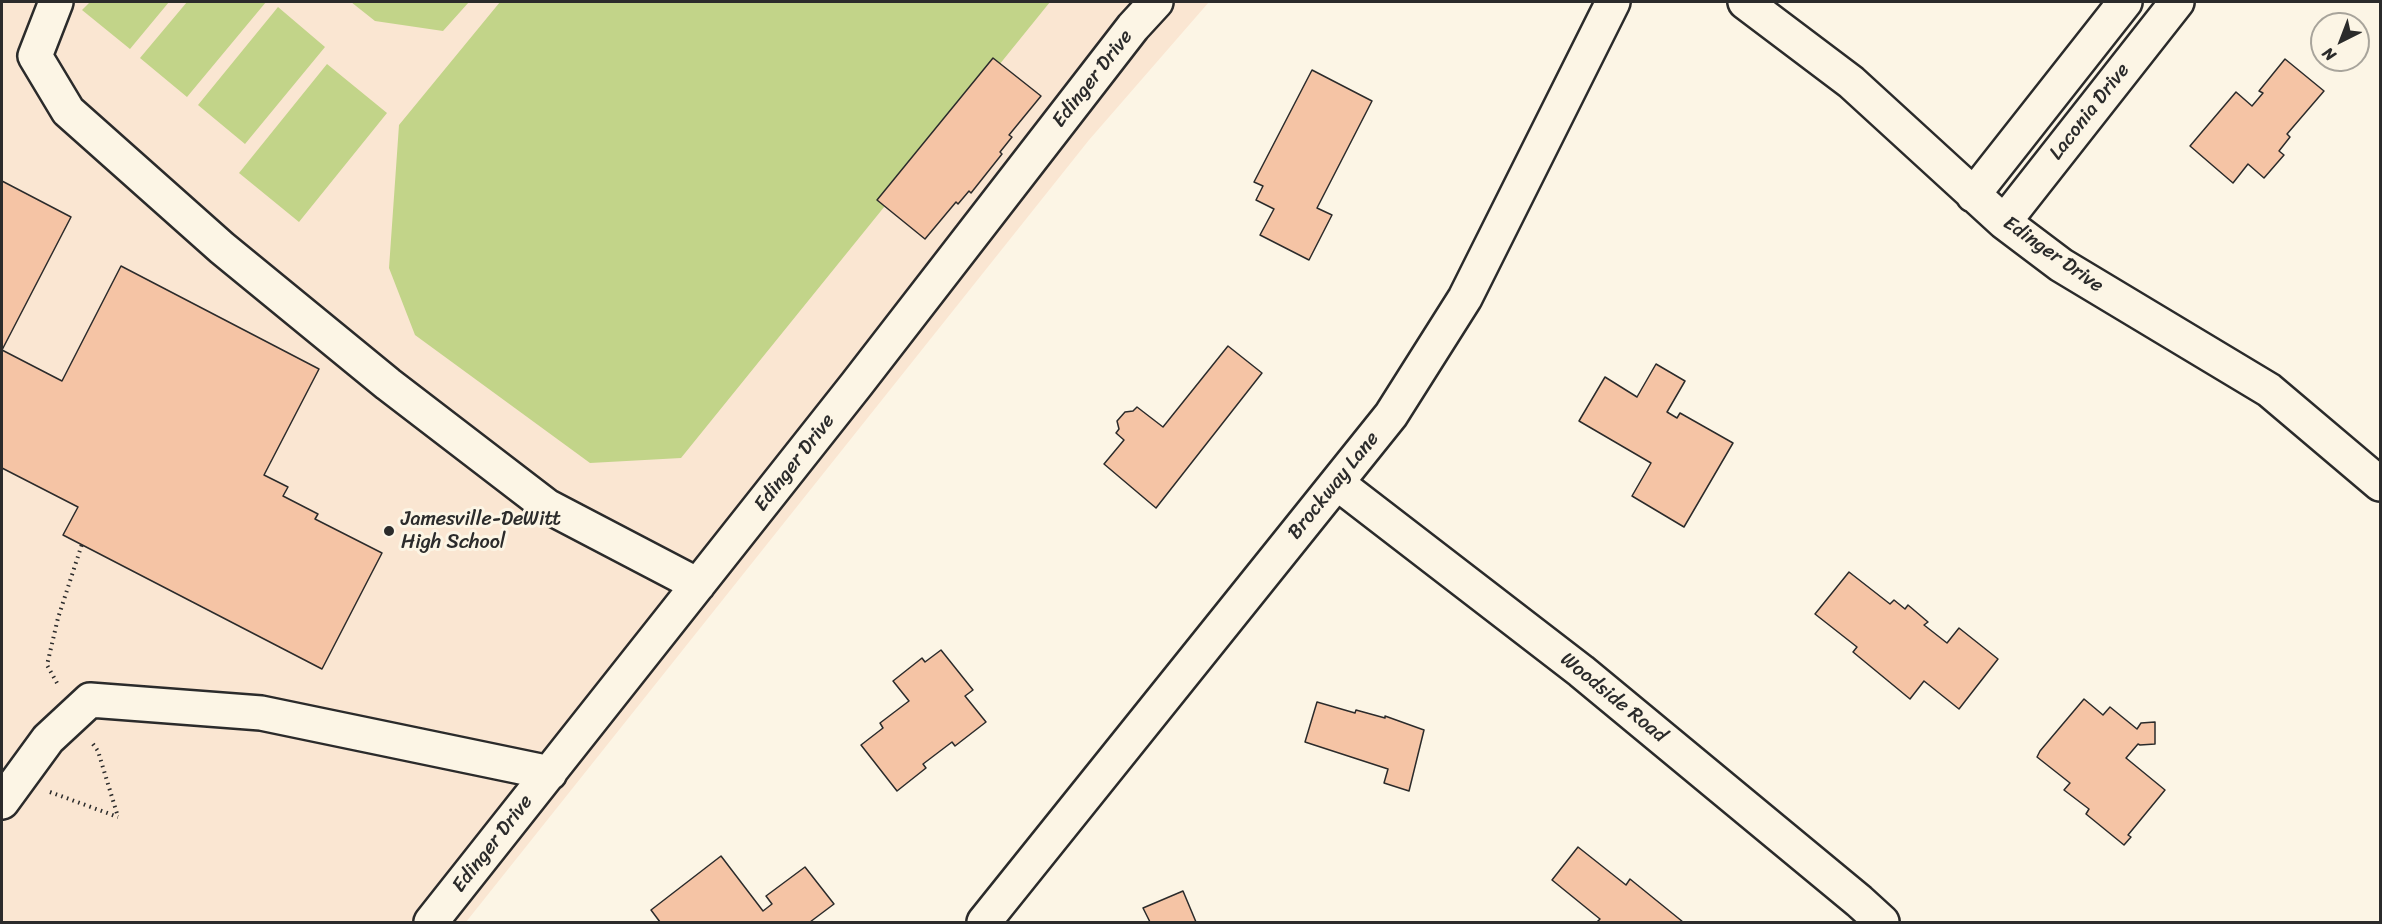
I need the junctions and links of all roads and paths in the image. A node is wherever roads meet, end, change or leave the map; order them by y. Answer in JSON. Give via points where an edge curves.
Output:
{"nodes":[{"id":1,"x":56,"y":2,"type":"edge"},
{"id":2,"x":1156,"y":2,"type":"edge"},
{"id":3,"x":1613,"y":2,"type":"edge"},
{"id":4,"x":1745,"y":2,"type":"edge"},
{"id":5,"x":2125,"y":2,"type":"edge"},
{"id":6,"x":2177,"y":2,"type":"edge"},
{"id":7,"x":1973,"y":195,"type":"junction"},
{"id":8,"x":2004,"y":222,"type":"junction"},
{"id":9,"x":1337,"y":483,"type":"junction"},
{"id":10,"x":2380,"y":484,"type":"edge"},
{"id":11,"x":698,"y":585,"type":"junction"},
{"id":12,"x":550,"y":773,"type":"junction"},
{"id":13,"x":9,"y":791,"type":"edge"},
{"id":14,"x":118,"y":817,"type":"dead end"},
{"id":15,"x":431,"y":922,"type":"edge"},
{"id":16,"x":984,"y":922,"type":"edge"},
{"id":17,"x":1882,"y":922,"type":"edge"}],
"edges":[{"from":1,"to":11,"type":"street","via":[[35,56],[68,111],[222,248],[388,384],[547,506]]},
{"from":2,"to":11,"type":"street","name":"Edinger Drive"},
{"from":3,"to":9,"type":"street","name":"Brockway Lane","via":[[1465,298],[1391,415]]},
{"from":4,"to":7,"type":"street","name":"Edinger Drive","via":[[1851,82]]},
{"from":5,"to":7,"type":"street","name":"Laconia Drive"},
{"from":6,"to":8,"type":"street","name":"Laconia Drive"},
{"from":7,"to":8,"type":"street","name":"Edinger Drive"},
{"from":8,"to":10,"type":"street","name":"Edinger Drive","via":[[2061,265],[2269,390]]},
{"from":9,"to":16,"type":"street","name":"Brockway Lane"},
{"from":9,"to":17,"type":"street","name":"Woodside Road","via":[[1581,671]]},
{"from":11,"to":12,"type":"street","name":"Edinger Drive"},
{"from":12,"to":13,"type":"street","via":[[261,713],[90,700],[48,739]]},
{"from":12,"to":15,"type":"street","name":"Edinger Drive"},
{"from":13,"to":14,"type":"path"}]}
